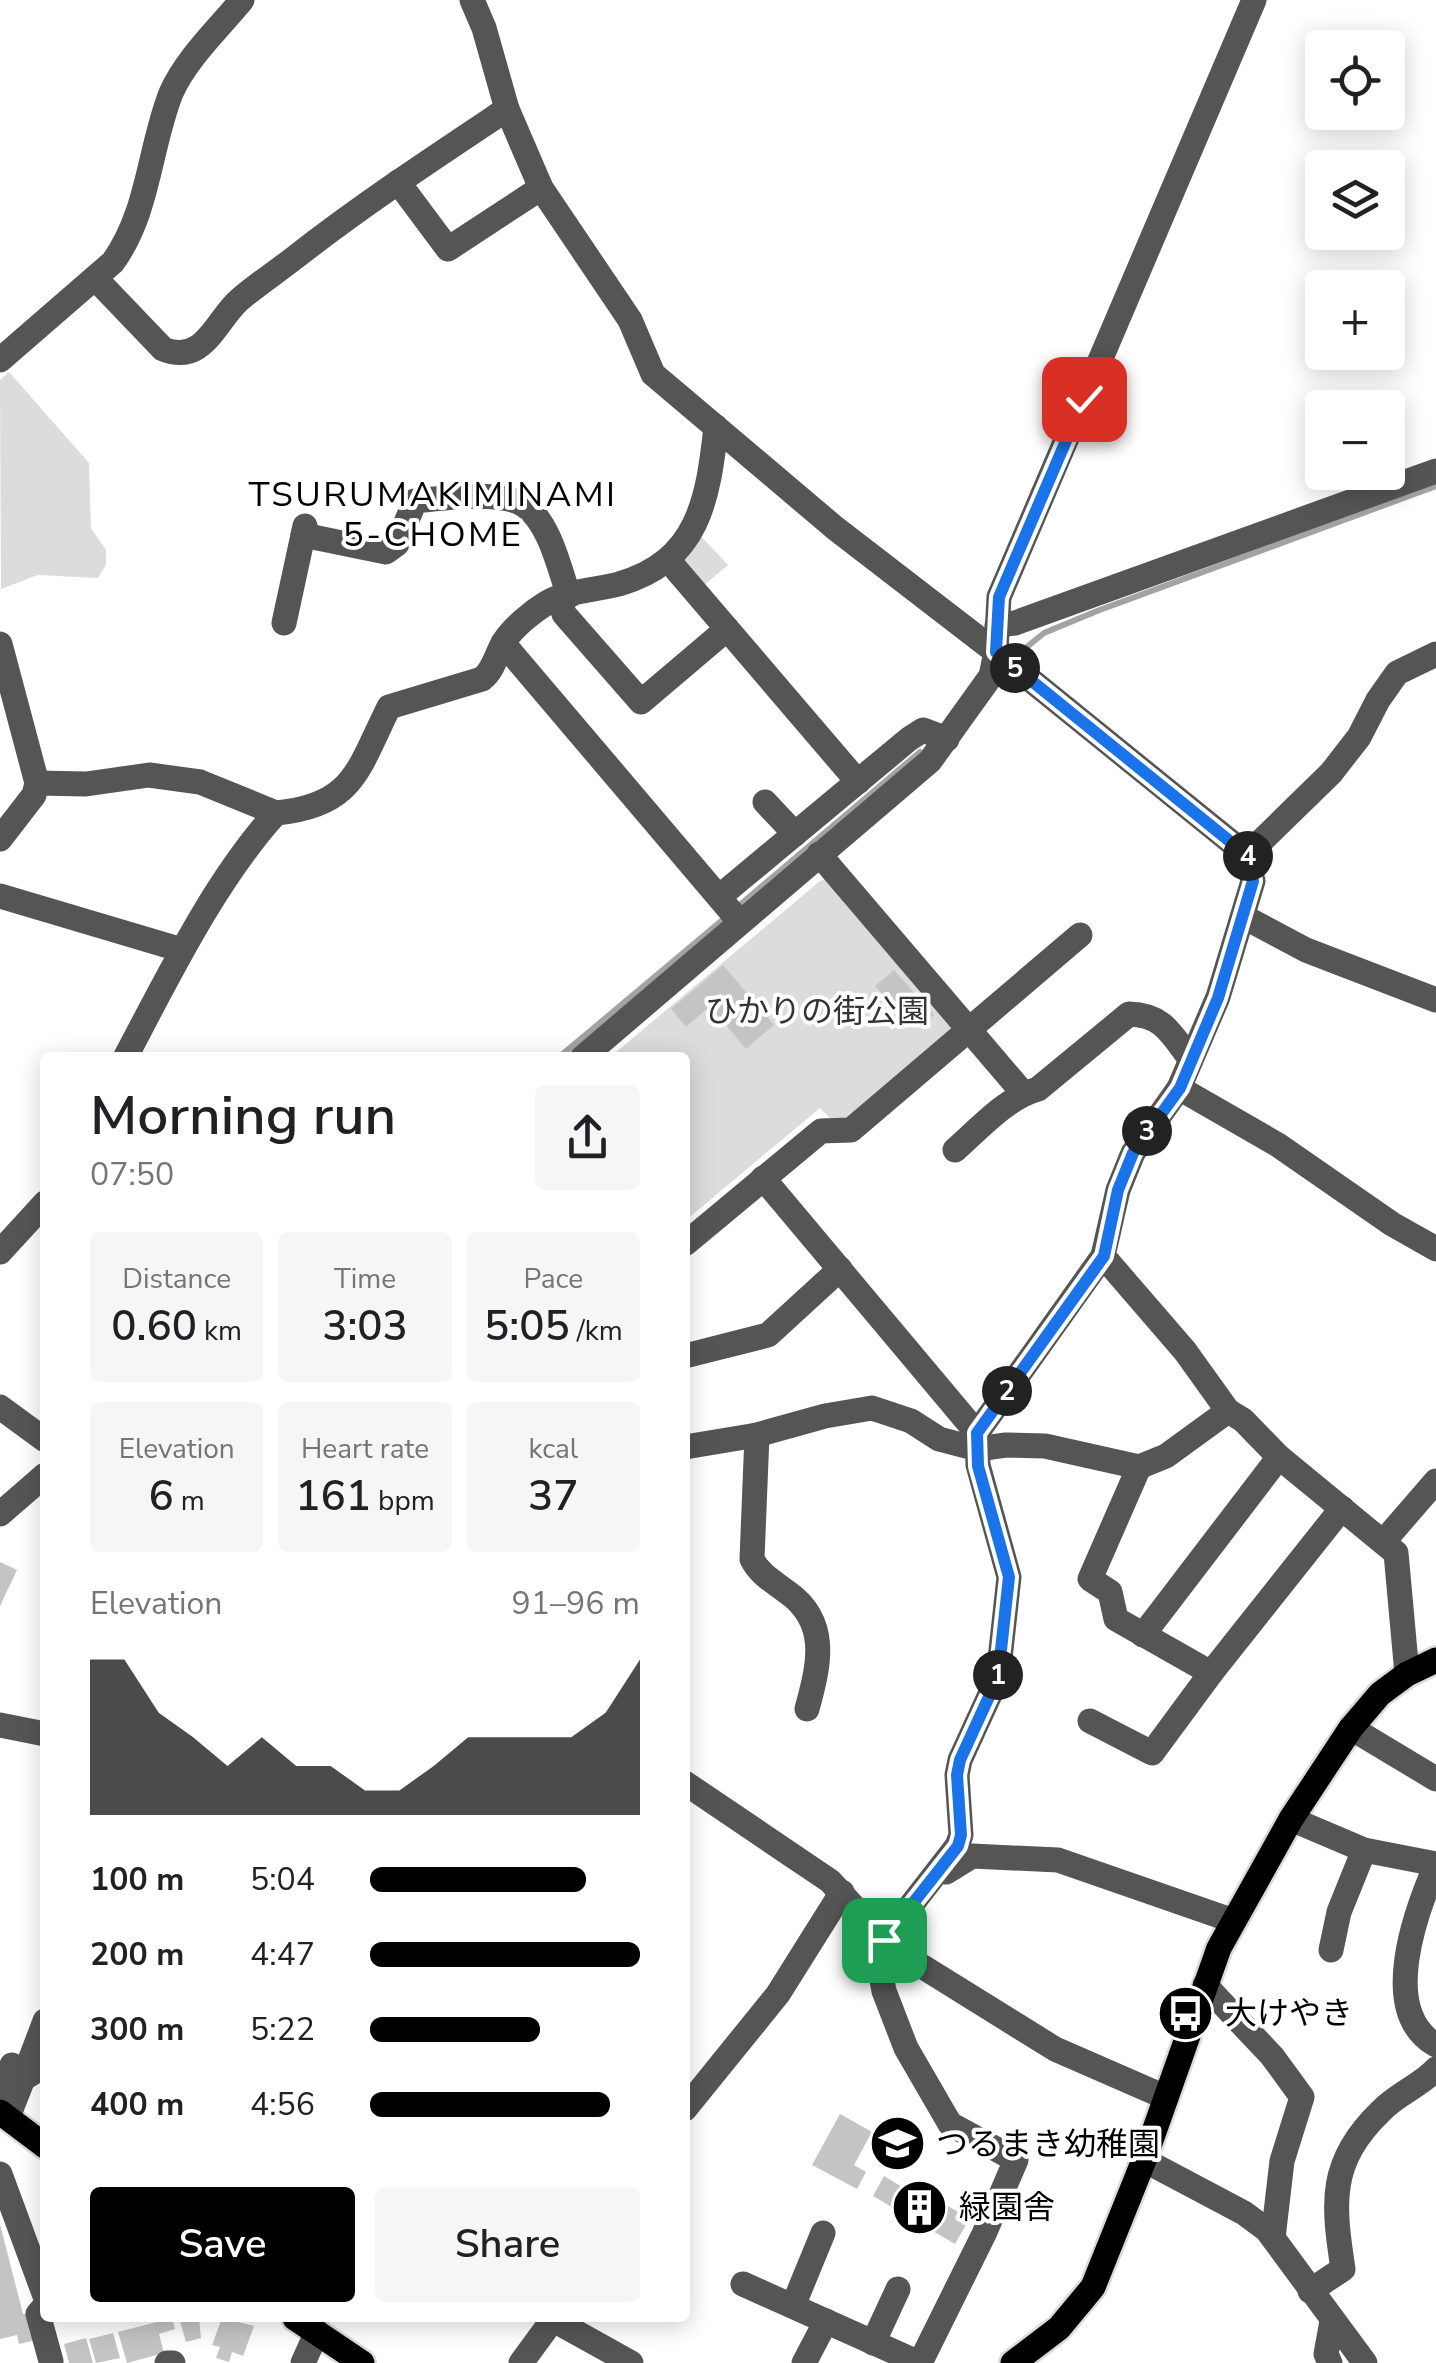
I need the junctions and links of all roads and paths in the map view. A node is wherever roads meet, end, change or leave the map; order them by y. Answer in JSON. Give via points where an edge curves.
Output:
{"nodes":[{"id":1,"x":242,"y":0,"type":"edge"},
{"id":2,"x":472,"y":0,"type":"edge"},
{"id":3,"x":1254,"y":0,"type":"edge"},
{"id":4,"x":507,"y":109,"type":"junction"},
{"id":5,"x":398,"y":182,"type":"junction"},
{"id":6,"x":540,"y":188,"type":"junction"},
{"id":7,"x":95,"y":278,"type":"junction"},
{"id":8,"x":3,"y":350,"type":"edge"},
{"id":9,"x":716,"y":426,"type":"junction"},
{"id":10,"x":1436,"y":471,"type":"edge"},
{"id":11,"x":669,"y":561,"type":"junction"},
{"id":12,"x":564,"y":597,"type":"junction"},
{"id":13,"x":284,"y":623,"type":"dead end"},
{"id":14,"x":997,"y":625,"type":"junction"},
{"id":15,"x":726,"y":629,"type":"junction"},
{"id":16,"x":503,"y":643,"type":"junction"},
{"id":17,"x":0,"y":644,"type":"edge"},
{"id":18,"x":996,"y":652,"type":"junction"},
{"id":19,"x":1436,"y":654,"type":"edge"},
{"id":20,"x":4,"y":674,"type":"edge"},
{"id":21,"x":947,"y":739,"type":"junction"},
{"id":22,"x":858,"y":782,"type":"junction"},
{"id":23,"x":37,"y":783,"type":"junction"},
{"id":24,"x":765,"y":802,"type":"dead end"},
{"id":25,"x":276,"y":813,"type":"junction"},
{"id":26,"x":795,"y":834,"type":"junction"},
{"id":27,"x":0,"y":839,"type":"edge"},
{"id":28,"x":819,"y":854,"type":"junction"},
{"id":29,"x":1248,"y":856,"type":"junction"},
{"id":30,"x":0,"y":896,"type":"edge"},
{"id":31,"x":719,"y":897,"type":"junction"},
{"id":32,"x":1244,"y":918,"type":"junction"},
{"id":33,"x":740,"y":921,"type":"junction"},
{"id":34,"x":1080,"y":935,"type":"dead end"},
{"id":35,"x":182,"y":950,"type":"junction"},
{"id":36,"x":1436,"y":1000,"type":"edge"},
{"id":37,"x":969,"y":1030,"type":"junction"},
{"id":38,"x":129,"y":1052,"type":"edge"},
{"id":39,"x":589,"y":1052,"type":"edge"},
{"id":40,"x":1191,"y":1060,"type":"junction"},
{"id":41,"x":1180,"y":1088,"type":"junction"},
{"id":42,"x":1023,"y":1093,"type":"junction"},
{"id":43,"x":955,"y":1150,"type":"dead end"},
{"id":44,"x":763,"y":1178,"type":"junction"},
{"id":45,"x":40,"y":1209,"type":"edge"},
{"id":46,"x":690,"y":1240,"type":"edge"},
{"id":47,"x":1436,"y":1249,"type":"edge"},
{"id":48,"x":0,"y":1252,"type":"edge"},
{"id":49,"x":1104,"y":1256,"type":"junction"},
{"id":50,"x":840,"y":1270,"type":"junction"},
{"id":51,"x":690,"y":1355,"type":"edge"},
{"id":52,"x":0,"y":1407,"type":"edge"},
{"id":53,"x":1228,"y":1411,"type":"junction"},
{"id":54,"x":758,"y":1435,"type":"junction"},
{"id":55,"x":40,"y":1436,"type":"edge"},
{"id":56,"x":977,"y":1441,"type":"junction"},
{"id":57,"x":690,"y":1445,"type":"edge"},
{"id":58,"x":1280,"y":1456,"type":"junction"},
{"id":59,"x":1139,"y":1468,"type":"junction"},
{"id":60,"x":40,"y":1479,"type":"edge"},
{"id":61,"x":1436,"y":1481,"type":"edge"},
{"id":62,"x":1342,"y":1508,"type":"junction"},
{"id":63,"x":0,"y":1514,"type":"edge"},
{"id":64,"x":1384,"y":1542,"type":"junction"},
{"id":65,"x":1143,"y":1634,"type":"junction"},
{"id":66,"x":1436,"y":1660,"type":"edge"},
{"id":67,"x":1211,"y":1673,"type":"junction"},
{"id":68,"x":1407,"y":1674,"type":"junction"},
{"id":69,"x":807,"y":1709,"type":"dead end"},
{"id":70,"x":1090,"y":1721,"type":"dead end"},
{"id":71,"x":1351,"y":1728,"type":"junction"},
{"id":72,"x":1,"y":1733,"type":"edge"},
{"id":73,"x":40,"y":1734,"type":"edge"},
{"id":74,"x":1436,"y":1779,"type":"edge"},
{"id":75,"x":690,"y":1785,"type":"edge"},
{"id":76,"x":1291,"y":1819,"type":"junction"},
{"id":77,"x":1364,"y":1850,"type":"junction"},
{"id":78,"x":1436,"y":1864,"type":"edge"},
{"id":79,"x":925,"y":1886,"type":"junction"},
{"id":80,"x":842,"y":1892,"type":"junction"},
{"id":81,"x":1428,"y":1902,"type":"edge"},
{"id":82,"x":1231,"y":1920,"type":"junction"},
{"id":83,"x":884,"y":1940,"type":"junction"},
{"id":84,"x":1331,"y":1950,"type":"dead end"},
{"id":85,"x":1205,"y":1984,"type":"junction"},
{"id":86,"x":40,"y":2033,"type":"edge"},
{"id":87,"x":1436,"y":2046,"type":"edge"},
{"id":88,"x":1436,"y":2069,"type":"edge"},
{"id":89,"x":20,"y":2075,"type":"edge"},
{"id":90,"x":1165,"y":2097,"type":"junction"},
{"id":91,"x":690,"y":2102,"type":"edge"},
{"id":92,"x":4,"y":2114,"type":"edge"},
{"id":93,"x":40,"y":2142,"type":"edge"},
{"id":94,"x":1144,"y":2160,"type":"junction"},
{"id":95,"x":3,"y":2165,"type":"edge"},
{"id":96,"x":824,"y":2233,"type":"dead end"},
{"id":97,"x":1272,"y":2238,"type":"junction"},
{"id":98,"x":743,"y":2284,"type":"dead end"},
{"id":99,"x":898,"y":2289,"type":"dead end"},
{"id":100,"x":1310,"y":2291,"type":"junction"},
{"id":101,"x":793,"y":2306,"type":"junction"},
{"id":102,"x":37,"y":2308,"type":"edge"},
{"id":103,"x":826,"y":2321,"type":"junction"},
{"id":104,"x":1332,"y":2321,"type":"junction"},
{"id":105,"x":41,"y":2322,"type":"edge"},
{"id":106,"x":302,"y":2322,"type":"edge"},
{"id":107,"x":550,"y":2322,"type":"edge"},
{"id":108,"x":560,"y":2322,"type":"edge"},
{"id":109,"x":318,"y":2332,"type":"junction"},
{"id":110,"x":874,"y":2343,"type":"junction"},
{"id":111,"x":51,"y":2361,"type":"edge"},
{"id":112,"x":304,"y":2363,"type":"edge"},
{"id":113,"x":362,"y":2363,"type":"edge"},
{"id":114,"x":521,"y":2363,"type":"edge"},
{"id":115,"x":631,"y":2363,"type":"edge"},
{"id":116,"x":804,"y":2363,"type":"edge"},
{"id":117,"x":920,"y":2363,"type":"edge"},
{"id":118,"x":1013,"y":2363,"type":"edge"},
{"id":119,"x":1330,"y":2363,"type":"edge"},
{"id":120,"x":1365,"y":2363,"type":"edge"}],
"edges":[{"from":1,"to":7,"type":"street","via":[[172,90],[138,218],[127,243]]},
{"from":2,"to":4,"type":"street"},
{"from":3,"to":14,"type":"street","via":[[999,597]]},
{"from":4,"to":5,"type":"street"},
{"from":4,"to":6,"type":"street"},
{"from":5,"to":6,"type":"street","via":[[448,249]]},
{"from":5,"to":7,"type":"street","via":[[237,302],[200,348],[187,354],[163,349]]},
{"from":6,"to":9,"type":"street","via":[[630,320],[653,374]]},
{"from":7,"to":8,"type":"street"},
{"from":9,"to":11,"type":"street","via":[[697,522]]},
{"from":9,"to":18,"type":"street"},
{"from":10,"to":14,"type":"street"},
{"from":11,"to":12,"type":"street","via":[[624,583]]},
{"from":11,"to":15,"type":"street"},
{"from":12,"to":13,"type":"street","via":[[537,519],[526,506],[464,496],[415,501],[398,544],[386,552],[304,531]]},
{"from":12,"to":15,"type":"street","via":[[564,614],[641,702]]},
{"from":12,"to":16,"type":"street","via":[[547,602]]},
{"from":14,"to":18,"type":"street"},
{"from":15,"to":22,"type":"street"},
{"from":16,"to":25,"type":"street","via":[[482,678],[389,708],[347,789],[302,811]]},
{"from":16,"to":31,"type":"street"},
{"from":17,"to":20,"type":"street"},
{"from":18,"to":21,"type":"street","via":[[990,676]]},
{"from":18,"to":29,"type":"street"},
{"from":19,"to":29,"type":"street","via":[[1396,674],[1331,773]]},
{"from":20,"to":23,"type":"street"},
{"from":21,"to":22,"type":"street","via":[[923,730]]},
{"from":21,"to":28,"type":"street","via":[[930,762]]},
{"from":22,"to":26,"type":"street"},
{"from":23,"to":25,"type":"street","via":[[149,775],[200,782]]},
{"from":23,"to":27,"type":"street"},
{"from":24,"to":26,"type":"street"},
{"from":25,"to":35,"type":"street"},
{"from":26,"to":31,"type":"street"},
{"from":28,"to":33,"type":"street"},
{"from":28,"to":37,"type":"street"},
{"from":29,"to":32,"type":"street","via":[[1253,881]]},
{"from":30,"to":35,"type":"street"},
{"from":31,"to":33,"type":"street"},
{"from":32,"to":36,"type":"street","via":[[1306,950]]},
{"from":32,"to":40,"type":"street"},
{"from":33,"to":39,"type":"street"},
{"from":34,"to":37,"type":"street"},
{"from":35,"to":38,"type":"street"},
{"from":37,"to":42,"type":"street"},
{"from":37,"to":44,"type":"street","via":[[851,1130],[821,1131]]},
{"from":40,"to":41,"type":"street"},
{"from":40,"to":42,"type":"street","via":[[1162,1022],[1129,1014],[1038,1089]]},
{"from":41,"to":47,"type":"street"},
{"from":41,"to":49,"type":"street","via":[[1133,1153]]},
{"from":42,"to":43,"type":"street"},
{"from":44,"to":46,"type":"street"},
{"from":44,"to":50,"type":"street"},
{"from":45,"to":48,"type":"street"},
{"from":49,"to":53,"type":"street"},
{"from":49,"to":56,"type":"street"},
{"from":50,"to":51,"type":"street","via":[[768,1334]]},
{"from":50,"to":56,"type":"street"},
{"from":52,"to":55,"type":"street"},
{"from":53,"to":58,"type":"street"},
{"from":53,"to":59,"type":"street"},
{"from":54,"to":56,"type":"street","via":[[872,1408],[938,1439]]},
{"from":54,"to":57,"type":"street"},
{"from":54,"to":69,"type":"street","via":[[752,1560],[813,1618],[819,1664]]},
{"from":56,"to":59,"type":"street","via":[[1046,1446]]},
{"from":56,"to":79,"type":"street","via":[[1009,1577],[998,1677],[960,1760],[958,1846]]},
{"from":58,"to":62,"type":"street"},
{"from":58,"to":65,"type":"street"},
{"from":59,"to":65,"type":"street","via":[[1090,1578],[1110,1592],[1116,1619]]},
{"from":60,"to":63,"type":"street"},
{"from":61,"to":64,"type":"street"},
{"from":62,"to":64,"type":"street"},
{"from":62,"to":67,"type":"street"},
{"from":64,"to":68,"type":"street","via":[[1396,1552]]},
{"from":65,"to":67,"type":"street"},
{"from":66,"to":68,"type":"main road"},
{"from":67,"to":70,"type":"street","via":[[1152,1752]]},
{"from":68,"to":71,"type":"main road"},
{"from":71,"to":74,"type":"street"},
{"from":71,"to":76,"type":"main road"},
{"from":72,"to":73,"type":"street"},
{"from":75,"to":80,"type":"street"},
{"from":76,"to":77,"type":"street"},
{"from":76,"to":82,"type":"main road"},
{"from":77,"to":78,"type":"street"},
{"from":77,"to":84,"type":"street"},
{"from":78,"to":81,"type":"street"},
{"from":79,"to":82,"type":"street","via":[[972,1856],[1058,1860]]},
{"from":79,"to":83,"type":"street"},
{"from":80,"to":83,"type":"street"},
{"from":80,"to":91,"type":"street","via":[[778,1994]]},
{"from":81,"to":87,"type":"street","via":[[1409,1936],[1407,1991],[1416,2027]]},
{"from":82,"to":85,"type":"main road"},
{"from":83,"to":90,"type":"street","via":[[1055,2049]]},
{"from":83,"to":117,"type":"street","via":[[884,1992],[906,2048],[950,2124],[1016,2160]]},
{"from":85,"to":90,"type":"main road"},
{"from":85,"to":97,"type":"street","via":[[1302,2097],[1282,2161]]},
{"from":86,"to":89,"type":"street"},
{"from":88,"to":100,"type":"street","via":[[1381,2110],[1360,2136],[1335,2195],[1343,2269]]},
{"from":89,"to":92,"type":"street"},
{"from":90,"to":94,"type":"main road"},
{"from":92,"to":93,"type":"main road"},
{"from":94,"to":97,"type":"street","via":[[1244,2213]]},
{"from":94,"to":118,"type":"main road","via":[[1093,2287],[1059,2328]]},
{"from":95,"to":102,"type":"street"},
{"from":96,"to":101,"type":"street"},
{"from":97,"to":100,"type":"street"},
{"from":98,"to":101,"type":"street"},
{"from":99,"to":110,"type":"street"},
{"from":100,"to":104,"type":"street"},
{"from":101,"to":103,"type":"street"},
{"from":103,"to":110,"type":"street"},
{"from":103,"to":116,"type":"street"},
{"from":104,"to":119,"type":"street"},
{"from":104,"to":120,"type":"street"},
{"from":105,"to":111,"type":"street"},
{"from":106,"to":109,"type":"main road"},
{"from":107,"to":114,"type":"street"},
{"from":108,"to":115,"type":"street"},
{"from":109,"to":112,"type":"street"},
{"from":109,"to":113,"type":"main road"},
{"from":110,"to":117,"type":"street"}]}
